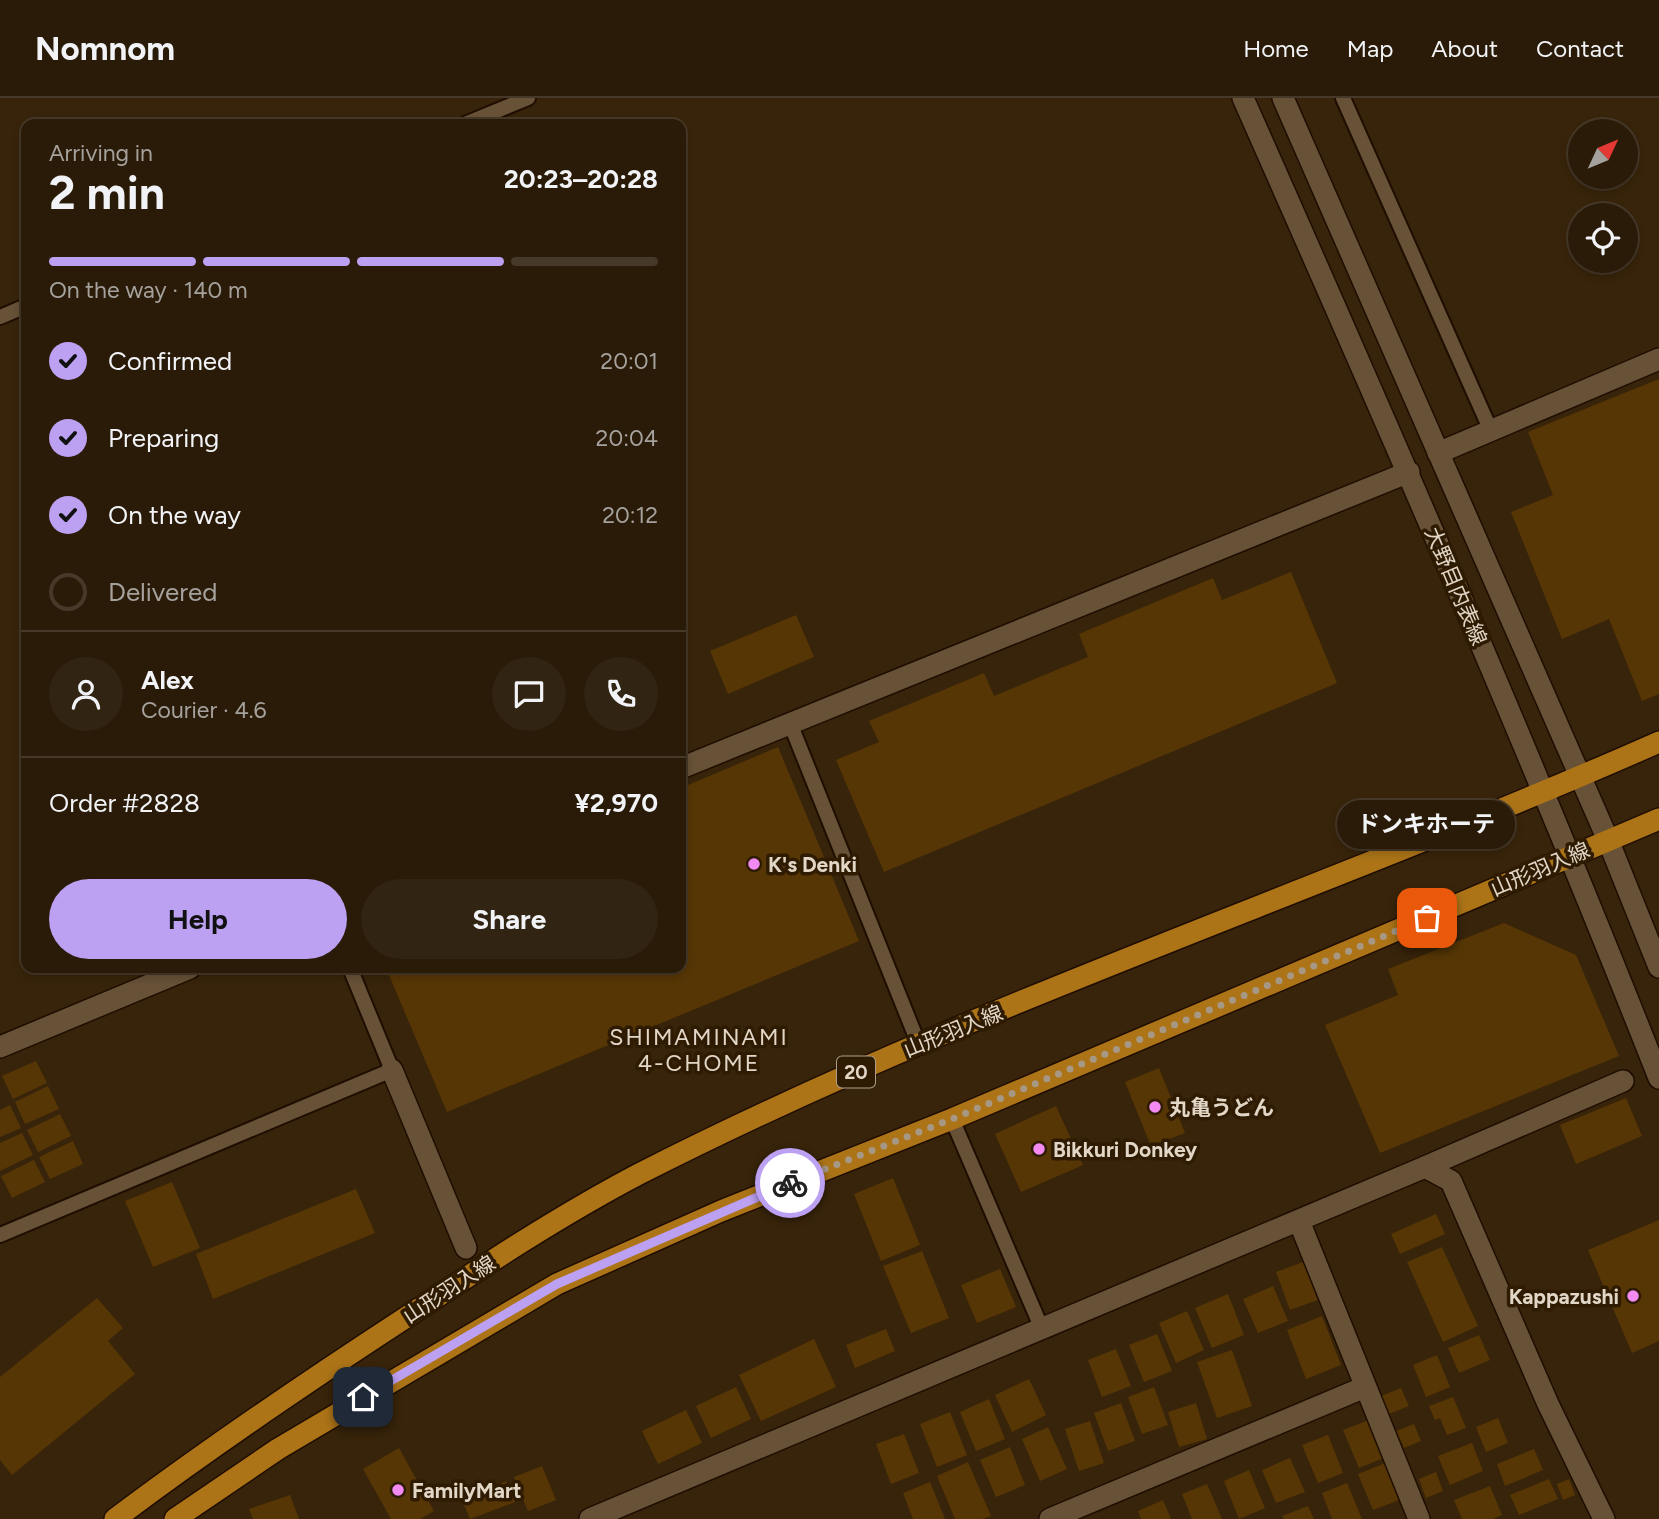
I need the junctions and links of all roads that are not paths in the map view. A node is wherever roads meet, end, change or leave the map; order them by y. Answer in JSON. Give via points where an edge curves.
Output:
{"nodes":[{"id":1,"x":528,"y":98,"type":"edge"},
{"id":2,"x":1243,"y":98,"type":"edge"},
{"id":3,"x":1283,"y":98,"type":"edge"},
{"id":4,"x":1343,"y":98,"type":"edge"},
{"id":5,"x":477,"y":119,"type":"edge"},
{"id":6,"x":21,"y":308,"type":"edge"},
{"id":7,"x":0,"y":317,"type":"edge"},
{"id":8,"x":1659,"y":359,"type":"edge"},
{"id":9,"x":1491,"y":430,"type":"junction"},
{"id":10,"x":1438,"y":453,"type":"junction"},
{"id":11,"x":1409,"y":472,"type":"junction"},
{"id":12,"x":790,"y":723,"type":"junction"},
{"id":13,"x":1659,"y":742,"type":"edge"},
{"id":14,"x":686,"y":766,"type":"edge"},
{"id":15,"x":1579,"y":777,"type":"junction"},
{"id":16,"x":1541,"y":792,"type":"junction"},
{"id":17,"x":1659,"y":819,"type":"edge"},
{"id":18,"x":1608,"y":840,"type":"junction"},
{"id":19,"x":1571,"y":855,"type":"junction"},
{"id":20,"x":1659,"y":967,"type":"edge"},
{"id":21,"x":178,"y":973,"type":"edge"},
{"id":22,"x":352,"y":973,"type":"edge"},
{"id":23,"x":919,"y":1045,"type":"junction"},
{"id":24,"x":0,"y":1047,"type":"edge"},
{"id":25,"x":392,"y":1070,"type":"junction"},
{"id":26,"x":1659,"y":1078,"type":"edge"},
{"id":27,"x":1623,"y":1082,"type":"dead end"},
{"id":28,"x":952,"y":1119,"type":"junction"},
{"id":29,"x":1425,"y":1167,"type":"junction"},
{"id":30,"x":1299,"y":1221,"type":"junction"},
{"id":31,"x":0,"y":1235,"type":"edge"},
{"id":32,"x":466,"y":1248,"type":"dead end"},
{"id":33,"x":1042,"y":1329,"type":"junction"},
{"id":34,"x":1365,"y":1387,"type":"junction"},
{"id":35,"x":115,"y":1519,"type":"edge"},
{"id":36,"x":175,"y":1519,"type":"edge"},
{"id":37,"x":590,"y":1519,"type":"edge"},
{"id":38,"x":1049,"y":1519,"type":"edge"},
{"id":39,"x":1419,"y":1519,"type":"edge"},
{"id":40,"x":1604,"y":1519,"type":"edge"}],
"edges":[{"from":1,"to":5,"type":"lane"},
{"from":2,"to":11,"type":"street","name":"大野目内表線"},
{"from":3,"to":10,"type":"street","name":"大野目内表線"},
{"from":4,"to":9,"type":"lane"},
{"from":6,"to":7,"type":"lane"},
{"from":8,"to":9,"type":"street"},
{"from":9,"to":10,"type":"street"},
{"from":10,"to":15,"type":"street","name":"大野目内表線"},
{"from":11,"to":12,"type":"street"},
{"from":11,"to":16,"type":"street","name":"大野目内表線"},
{"from":12,"to":14,"type":"street"},
{"from":12,"to":23,"type":"lane"},
{"from":13,"to":15,"type":"main road","name":"山形羽入線","number":"20"},
{"from":15,"to":16,"type":"main road","name":"山形羽入線","number":"20"},
{"from":15,"to":18,"type":"street","name":"大野目内表線"},
{"from":16,"to":19,"type":"street","name":"大野目内表線"},
{"from":16,"to":23,"type":"main road","name":"山形羽入線","number":"20"},
{"from":17,"to":18,"type":"main road","name":"山形羽入線"},
{"from":18,"to":19,"type":"main road","name":"山形羽入線"},
{"from":18,"to":20,"type":"street","name":"大野目内表線"},
{"from":19,"to":26,"type":"street","name":"大野目内表線"},
{"from":19,"to":28,"type":"main road","name":"山形羽入線"},
{"from":21,"to":24,"type":"street"},
{"from":22,"to":25,"type":"lane"},
{"from":23,"to":35,"type":"main road","name":"山形羽入線","number":"20","via":[[637,1176],[537,1233],[221,1439]]},
{"from":25,"to":31,"type":"lane"},
{"from":25,"to":32,"type":"street"},
{"from":27,"to":29,"type":"street"},
{"from":28,"to":33,"type":"lane"},
{"from":28,"to":36,"type":"main road","name":"山形羽入線","via":[[721,1211],[557,1284],[278,1449]]},
{"from":29,"to":30,"type":"street"},
{"from":29,"to":40,"type":"street","via":[[1451,1181],[1548,1404]]},
{"from":30,"to":33,"type":"street"},
{"from":30,"to":34,"type":"street"},
{"from":33,"to":37,"type":"street"},
{"from":34,"to":38,"type":"street"},
{"from":34,"to":39,"type":"street"}]}
